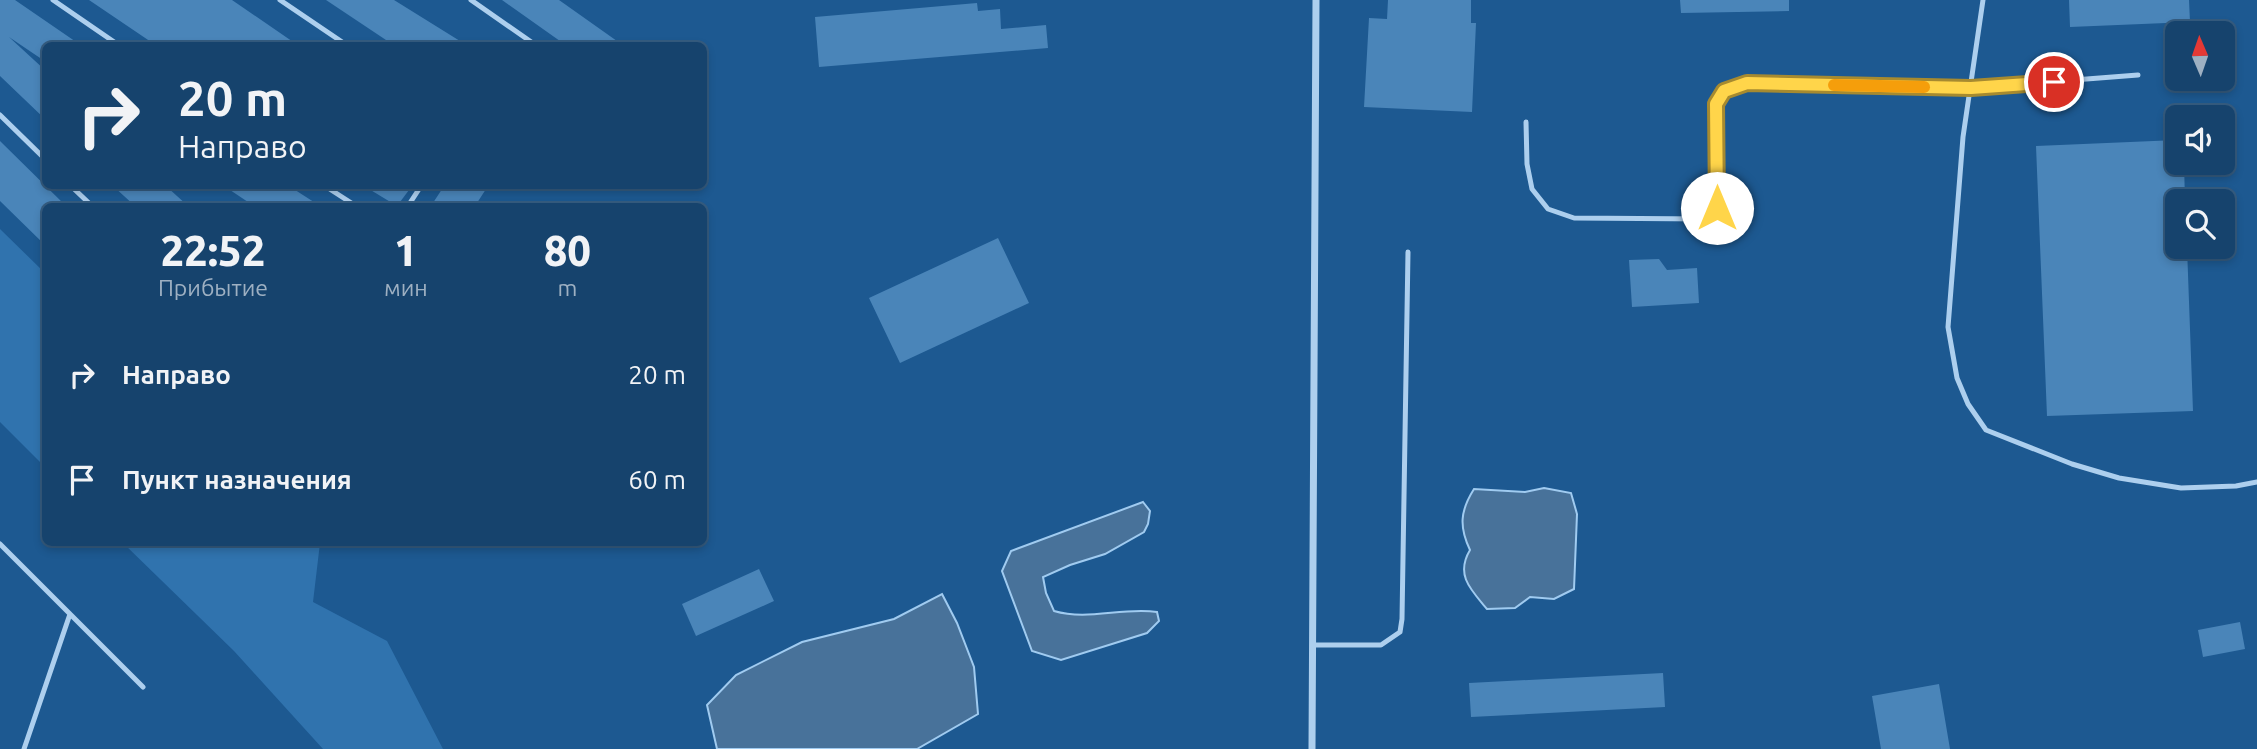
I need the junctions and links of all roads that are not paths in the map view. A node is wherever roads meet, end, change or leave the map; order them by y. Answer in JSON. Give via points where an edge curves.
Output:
{"nodes":[{"id":1,"x":53,"y":0,"type":"edge"},
{"id":2,"x":280,"y":0,"type":"edge"},
{"id":3,"x":471,"y":0,"type":"edge"},
{"id":4,"x":1316,"y":0,"type":"edge"},
{"id":5,"x":1983,"y":0,"type":"edge"},
{"id":6,"x":114,"y":42,"type":"edge"},
{"id":7,"x":342,"y":42,"type":"edge"},
{"id":8,"x":531,"y":42,"type":"edge"},
{"id":9,"x":2138,"y":75,"type":"dead end"},
{"id":10,"x":1971,"y":88,"type":"junction"},
{"id":11,"x":0,"y":115,"type":"edge"},
{"id":12,"x":1526,"y":122,"type":"dead end"},
{"id":13,"x":42,"y":156,"type":"edge"},
{"id":14,"x":74,"y":189,"type":"edge"},
{"id":15,"x":330,"y":189,"type":"edge"},
{"id":16,"x":89,"y":203,"type":"edge"},
{"id":17,"x":351,"y":203,"type":"edge"},
{"id":18,"x":1408,"y":252,"type":"dead end"},
{"id":19,"x":2257,"y":482,"type":"edge"},
{"id":20,"x":0,"y":544,"type":"edge"},
{"id":21,"x":70,"y":614,"type":"junction"},
{"id":22,"x":1313,"y":645,"type":"junction"},
{"id":23,"x":143,"y":687,"type":"dead end"},
{"id":24,"x":24,"y":749,"type":"edge"},
{"id":25,"x":1312,"y":749,"type":"edge"}],
"edges":[{"from":1,"to":6,"type":"lane"},
{"from":2,"to":7,"type":"lane"},
{"from":3,"to":8,"type":"lane"},
{"from":4,"to":22,"type":"street"},
{"from":5,"to":10,"type":"lane"},
{"from":9,"to":10,"type":"lane"},
{"from":10,"to":12,"type":"lane","via":[[1747,83],[1724,91],[1716,104],[1717,208],[1705,219],[1574,218],[1548,209],[1532,189]]},
{"from":10,"to":19,"type":"lane","via":[[1948,327],[1957,378],[1986,430],[2119,478],[2180,488]]},
{"from":11,"to":13,"type":"lane"},
{"from":14,"to":16,"type":"lane"},
{"from":15,"to":17,"type":"lane"},
{"from":18,"to":22,"type":"lane","via":[[1400,632],[1381,645]]},
{"from":20,"to":21,"type":"lane"},
{"from":21,"to":23,"type":"lane"},
{"from":21,"to":24,"type":"lane"},
{"from":22,"to":25,"type":"street"}]}
